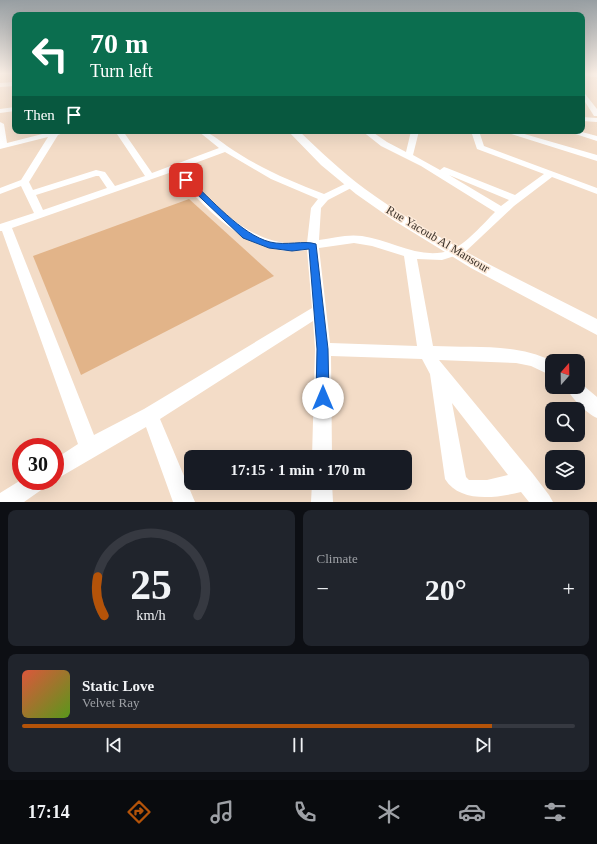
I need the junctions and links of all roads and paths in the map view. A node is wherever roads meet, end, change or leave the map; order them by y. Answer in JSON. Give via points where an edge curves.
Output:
{"nodes":[{"id":1,"x":586,"y":102,"type":"edge"},
{"id":2,"x":12,"y":109,"type":"edge"},
{"id":3,"x":0,"y":111,"type":"edge"},
{"id":4,"x":597,"y":114,"type":"edge"},
{"id":5,"x":585,"y":119,"type":"edge"},
{"id":6,"x":597,"y":120,"type":"edge"},
{"id":7,"x":0,"y":124,"type":"edge"},
{"id":8,"x":52,"y":134,"type":"edge"},
{"id":9,"x":59,"y":134,"type":"edge"},
{"id":10,"x":121,"y":134,"type":"edge"},
{"id":11,"x":206,"y":134,"type":"edge"},
{"id":12,"x":294,"y":134,"type":"edge"},
{"id":13,"x":370,"y":134,"type":"edge"},
{"id":14,"x":414,"y":134,"type":"edge"},
{"id":15,"x":476,"y":134,"type":"edge"},
{"id":16,"x":516,"y":134,"type":"edge"},
{"id":17,"x":580,"y":134,"type":"edge"},
{"id":18,"x":597,"y":139,"type":"edge"},
{"id":19,"x":2,"y":147,"type":"edge"},
{"id":20,"x":225,"y":149,"type":"junction"},
{"id":21,"x":409,"y":155,"type":"junction"},
{"id":22,"x":597,"y":158,"type":"edge"},
{"id":23,"x":424,"y":164,"type":"junction"},
{"id":24,"x":174,"y":168,"type":"junction"},
{"id":25,"x":551,"y":174,"type":"junction"},
{"id":26,"x":150,"y":177,"type":"junction"},
{"id":27,"x":24,"y":182,"type":"junction"},
{"id":28,"x":352,"y":184,"type":"junction"},
{"id":29,"x":113,"y":189,"type":"junction"},
{"id":30,"x":0,"y":191,"type":"edge"},
{"id":31,"x":597,"y":191,"type":"edge"},
{"id":32,"x":30,"y":194,"type":"junction"},
{"id":33,"x":324,"y":198,"type":"junction"},
{"id":34,"x":516,"y":199,"type":"junction"},
{"id":35,"x":501,"y":211,"type":"junction"},
{"id":36,"x":40,"y":215,"type":"junction"},
{"id":37,"x":3,"y":227,"type":"edge"},
{"id":38,"x":313,"y":246,"type":"junction"},
{"id":39,"x":456,"y":253,"type":"junction"},
{"id":40,"x":410,"y":255,"type":"junction"},
{"id":41,"x":320,"y":310,"type":"junction"},
{"id":42,"x":597,"y":328,"type":"edge"},
{"id":43,"x":323,"y":349,"type":"junction"},
{"id":44,"x":426,"y":352,"type":"junction"},
{"id":45,"x":545,"y":366,"type":"edge"},
{"id":46,"x":438,"y":373,"type":"junction"},
{"id":47,"x":581,"y":394,"type":"edge"},
{"id":48,"x":597,"y":410,"type":"edge"},
{"id":49,"x":150,"y":414,"type":"junction"},
{"id":50,"x":89,"y":448,"type":"junction"},
{"id":51,"x":322,"y":450,"type":"edge"},
{"id":52,"x":64,"y":464,"type":"edge"},
{"id":53,"x":526,"y":481,"type":"junction"},
{"id":54,"x":23,"y":490,"type":"edge"},
{"id":55,"x":322,"y":490,"type":"edge"},
{"id":56,"x":4,"y":502,"type":"edge"},
{"id":57,"x":184,"y":502,"type":"edge"},
{"id":58,"x":322,"y":502,"type":"edge"},
{"id":59,"x":542,"y":502,"type":"edge"}],
"edges":[{"from":1,"to":4,"type":"street"},
{"from":2,"to":3,"type":"street"},
{"from":5,"to":6,"type":"street"},
{"from":7,"to":19,"type":"street"},
{"from":8,"to":19,"type":"street"},
{"from":9,"to":27,"type":"street"},
{"from":10,"to":26,"type":"street"},
{"from":11,"to":20,"type":"street"},
{"from":12,"to":28,"type":"street","name":"Rue Yacoub Al Mansour"},
{"from":13,"to":21,"type":"street","via":[[384,144]]},
{"from":14,"to":21,"type":"street"},
{"from":15,"to":25,"type":"street","via":[[480,147]]},
{"from":16,"to":22,"type":"street"},
{"from":17,"to":18,"type":"street"},
{"from":20,"to":24,"type":"street"},
{"from":20,"to":33,"type":"street","via":[[277,180]]},
{"from":21,"to":23,"type":"street"},
{"from":23,"to":34,"type":"street"},
{"from":23,"to":35,"type":"street"},
{"from":24,"to":26,"type":"street"},
{"from":24,"to":38,"type":"street","via":[[246,236],[269,245],[292,248]]},
{"from":25,"to":31,"type":"street"},
{"from":25,"to":34,"type":"street"},
{"from":26,"to":29,"type":"street"},
{"from":27,"to":30,"type":"street"},
{"from":27,"to":32,"type":"street"},
{"from":28,"to":33,"type":"street"},
{"from":28,"to":39,"type":"street","name":"Rue Yacoub Al Mansour"},
{"from":29,"to":32,"type":"street","via":[[102,174],[96,173]]},
{"from":29,"to":36,"type":"street"},
{"from":32,"to":36,"type":"street"},
{"from":33,"to":38,"type":"street","via":[[316,208]]},
{"from":34,"to":35,"type":"street"},
{"from":35,"to":39,"type":"street"},
{"from":36,"to":37,"type":"street"},
{"from":37,"to":50,"type":"street"},
{"from":38,"to":40,"type":"street","via":[[352,239],[364,240]]},
{"from":38,"to":41,"type":"street"},
{"from":39,"to":40,"type":"street","via":[[440,256]]},
{"from":39,"to":42,"type":"street","name":"Rue Yacoub Al Mansour"},
{"from":40,"to":44,"type":"street"},
{"from":41,"to":43,"type":"street"},
{"from":41,"to":49,"type":"street"},
{"from":43,"to":44,"type":"street"},
{"from":43,"to":51,"type":"street"},
{"from":44,"to":45,"type":"street","via":[[516,356]]},
{"from":44,"to":46,"type":"street"},
{"from":46,"to":53,"type":"street"},
{"from":46,"to":53,"type":"street","via":[[455,479],[460,486],[466,490],[481,491]]},
{"from":47,"to":48,"type":"street"},
{"from":49,"to":50,"type":"street"},
{"from":49,"to":57,"type":"street"},
{"from":50,"to":52,"type":"street"},
{"from":53,"to":59,"type":"street"},
{"from":54,"to":56,"type":"street"},
{"from":55,"to":58,"type":"street"}]}
